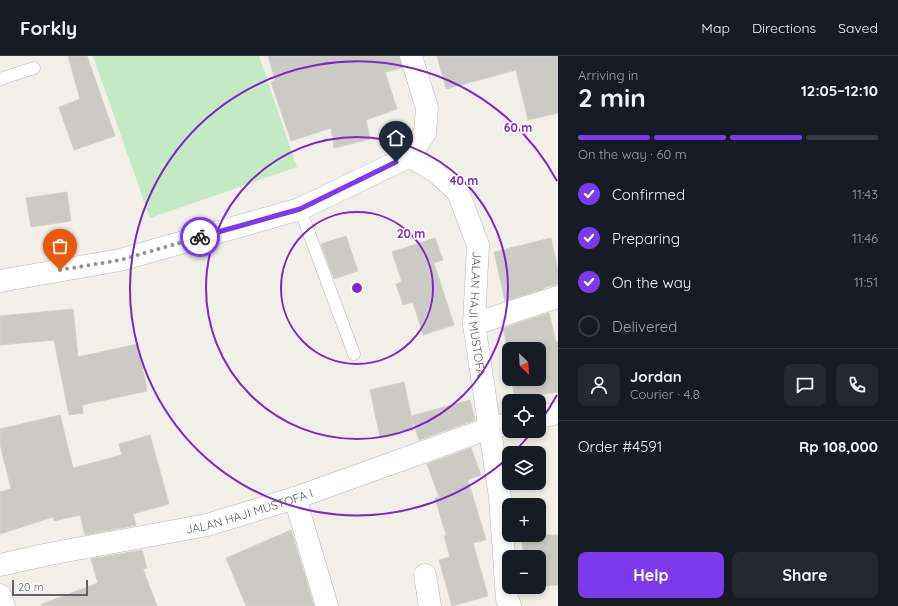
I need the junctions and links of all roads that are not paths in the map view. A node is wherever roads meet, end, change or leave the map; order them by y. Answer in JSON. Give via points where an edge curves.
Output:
{"nodes":[{"id":1,"x":410,"y":56,"type":"edge"},
{"id":2,"x":34,"y":68,"type":"dead end"},
{"id":3,"x":0,"y":79,"type":"edge"},
{"id":4,"x":410,"y":156,"type":"junction"},
{"id":5,"x":300,"y":209,"type":"junction"},
{"id":6,"x":0,"y":281,"type":"edge"},
{"id":7,"x":558,"y":297,"type":"edge"},
{"id":8,"x":474,"y":324,"type":"junction"},
{"id":9,"x":354,"y":354,"type":"dead end"},
{"id":10,"x":558,"y":413,"type":"edge"},
{"id":11,"x":546,"y":416,"type":"edge"},
{"id":12,"x":499,"y":426,"type":"edge"},
{"id":13,"x":295,"y":498,"type":"junction"},
{"id":14,"x":0,"y":565,"type":"edge"},
{"id":15,"x":425,"y":575,"type":"dead end"},
{"id":16,"x":0,"y":594,"type":"edge"},
{"id":17,"x":4,"y":606,"type":"edge"},
{"id":18,"x":327,"y":606,"type":"edge"},
{"id":19,"x":430,"y":606,"type":"edge"},
{"id":20,"x":510,"y":606,"type":"edge"}],
"edges":[{"from":1,"to":4,"type":"street","via":[[427,108],[425,133]]},
{"from":2,"to":3,"type":"lane"},
{"from":4,"to":5,"type":"street"},
{"from":4,"to":8,"type":"street","name":"JALAN HAJI MUSTOFA","via":[[435,170],[458,192],[478,245]]},
{"from":5,"to":6,"type":"street","via":[[120,260]]},
{"from":5,"to":9,"type":"lane"},
{"from":7,"to":8,"type":"street"},
{"from":8,"to":12,"type":"street","name":"JALAN HAJI MUSTOFA"},
{"from":10,"to":11,"type":"street"},
{"from":12,"to":13,"type":"street","name":"JALAN HAJI MUSTOFA I"},
{"from":12,"to":20,"type":"street","name":"JALAN HAJI MUSTOFA","via":[[500,497],[507,599]]},
{"from":13,"to":14,"type":"street","name":"JALAN HAJI MUSTOFA I","via":[[207,525]]},
{"from":13,"to":18,"type":"street"},
{"from":15,"to":19,"type":"street"},
{"from":16,"to":17,"type":"street"}]}
